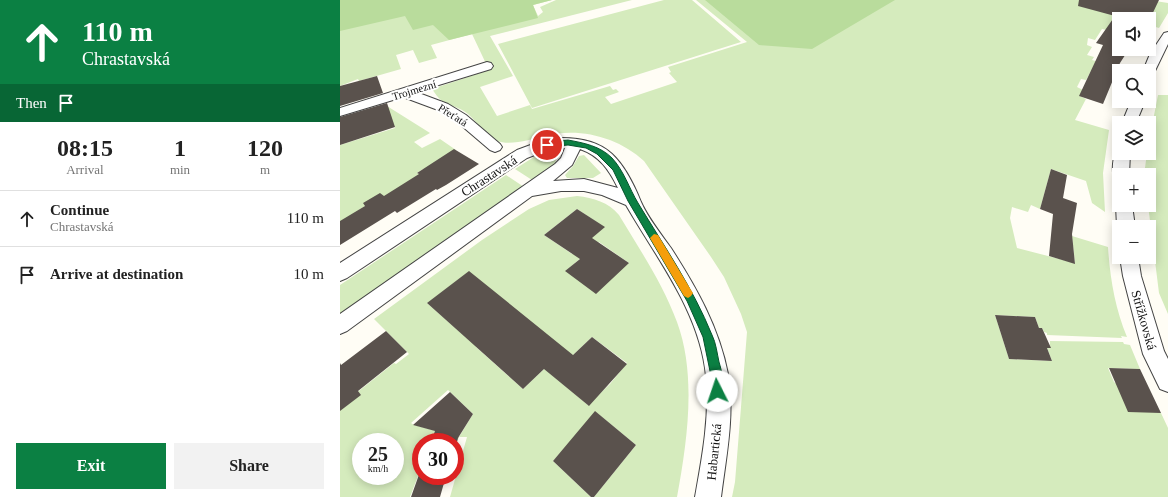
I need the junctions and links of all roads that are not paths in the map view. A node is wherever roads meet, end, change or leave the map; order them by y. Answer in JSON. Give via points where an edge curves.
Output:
{"nodes":[{"id":1,"x":1168,"y":35,"type":"edge"},
{"id":2,"x":1152,"y":64,"type":"edge"},
{"id":3,"x":487,"y":66,"type":"dead end"},
{"id":4,"x":405,"y":93,"type":"junction"},
{"id":5,"x":340,"y":112,"type":"edge"},
{"id":6,"x":575,"y":143,"type":"junction"},
{"id":7,"x":495,"y":147,"type":"dead end"},
{"id":8,"x":517,"y":199,"type":"junction"},
{"id":9,"x":633,"y":201,"type":"junction"},
{"id":10,"x":1130,"y":264,"type":"edge"},
{"id":11,"x":340,"y":273,"type":"edge"},
{"id":12,"x":340,"y":325,"type":"edge"},
{"id":13,"x":1168,"y":381,"type":"edge"},
{"id":14,"x":708,"y":497,"type":"edge"}],
"edges":[{"from":1,"to":2,"type":"street"},
{"from":3,"to":4,"type":"street","name":"Trojmezní"},
{"from":4,"to":5,"type":"street","name":"Trojmezní"},
{"from":4,"to":7,"type":"street","name":"Přeťatá","via":[[443,107],[461,118]]},
{"from":6,"to":8,"type":"street","via":[[567,161],[560,168]]},
{"from":6,"to":9,"type":"street","name":"Habartická","via":[[600,152],[609,160]]},
{"from":6,"to":11,"type":"street","name":"Chrastavská","via":[[547,145],[522,154]]},
{"from":8,"to":9,"type":"street","via":[[547,187],[578,184],[592,185]]},
{"from":8,"to":12,"type":"street"},
{"from":9,"to":14,"type":"street","name":"Habartická","via":[[685,288],[708,337],[717,376],[718,428]]},
{"from":10,"to":13,"type":"street","name":"Střížkovská","via":[[1154,354]]}]}
